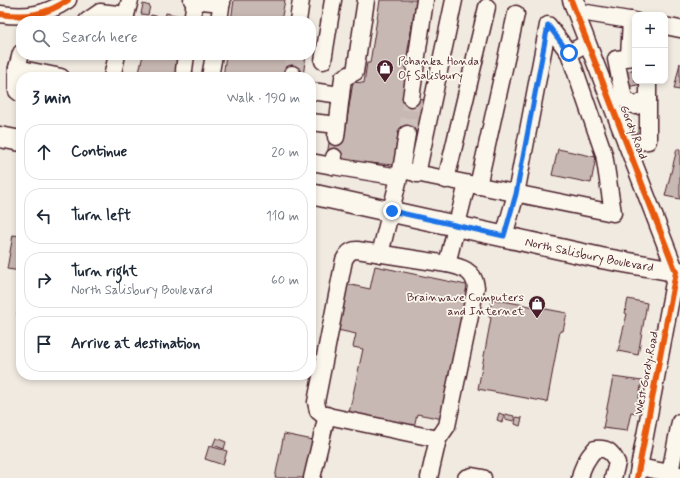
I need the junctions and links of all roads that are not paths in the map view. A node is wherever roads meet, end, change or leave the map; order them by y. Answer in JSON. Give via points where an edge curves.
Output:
{"nodes":[{"id":1,"x":68,"y":0,"type":"edge"},
{"id":2,"x":192,"y":0,"type":"edge"},
{"id":3,"x":195,"y":0,"type":"edge"},
{"id":4,"x":300,"y":0,"type":"edge"},
{"id":5,"x":334,"y":0,"type":"edge"},
{"id":6,"x":366,"y":0,"type":"edge"},
{"id":7,"x":425,"y":0,"type":"edge"},
{"id":8,"x":454,"y":0,"type":"edge"},
{"id":9,"x":222,"y":2,"type":"edge"},
{"id":10,"x":575,"y":4,"type":"edge"},
{"id":11,"x":487,"y":7,"type":"dead end"},
{"id":12,"x":127,"y":12,"type":"edge"},
{"id":13,"x":0,"y":14,"type":"edge"},
{"id":14,"x":516,"y":14,"type":"dead end"},
{"id":15,"x":94,"y":16,"type":"edge"},
{"id":16,"x":193,"y":16,"type":"edge"},
{"id":17,"x":220,"y":16,"type":"edge"},
{"id":18,"x":298,"y":16,"type":"edge"},
{"id":19,"x":632,"y":21,"type":"edge"},
{"id":20,"x":668,"y":27,"type":"edge"},
{"id":21,"x":680,"y":29,"type":"edge"},
{"id":22,"x":587,"y":43,"type":"junction"},
{"id":23,"x":569,"y":53,"type":"junction"},
{"id":24,"x":632,"y":56,"type":"edge"},
{"id":25,"x":19,"y":60,"type":"edge"},
{"id":26,"x":116,"y":60,"type":"edge"},
{"id":27,"x":213,"y":60,"type":"edge"},
{"id":28,"x":323,"y":61,"type":"dead end"},
{"id":29,"x":19,"y":72,"type":"edge"},
{"id":30,"x":49,"y":72,"type":"edge"},
{"id":31,"x":113,"y":72,"type":"edge"},
{"id":32,"x":211,"y":72,"type":"edge"},
{"id":33,"x":619,"y":75,"type":"junction"},
{"id":34,"x":601,"y":79,"type":"junction"},
{"id":35,"x":648,"y":84,"type":"edge"},
{"id":36,"x":435,"y":90,"type":"junction"},
{"id":37,"x":316,"y":92,"type":"edge"},
{"id":38,"x":341,"y":95,"type":"junction"},
{"id":39,"x":608,"y":97,"type":"junction"},
{"id":40,"x":648,"y":98,"type":"junction"},
{"id":41,"x":587,"y":105,"type":"junction"},
{"id":42,"x":316,"y":124,"type":"edge"},
{"id":43,"x":406,"y":134,"type":"tunnel mouth"},
{"id":44,"x":0,"y":137,"type":"edge"},
{"id":45,"x":16,"y":140,"type":"edge"},
{"id":46,"x":626,"y":143,"type":"junction"},
{"id":47,"x":316,"y":162,"type":"edge"},
{"id":48,"x":400,"y":174,"type":"junction"},
{"id":49,"x":417,"y":174,"type":"junction"},
{"id":50,"x":446,"y":180,"type":"junction"},
{"id":51,"x":472,"y":185,"type":"junction"},
{"id":52,"x":516,"y":194,"type":"junction"},
{"id":53,"x":316,"y":195,"type":"edge"},
{"id":54,"x":392,"y":211,"type":"junction"},
{"id":55,"x":457,"y":226,"type":"junction"},
{"id":56,"x":504,"y":236,"type":"junction"},
{"id":57,"x":380,"y":254,"type":"junction"},
{"id":58,"x":447,"y":264,"type":"junction"},
{"id":59,"x":678,"y":272,"type":"edge"},
{"id":60,"x":327,"y":416,"type":"junction"},
{"id":61,"x":680,"y":422,"type":"edge"},
{"id":62,"x":438,"y":439,"type":"junction"},
{"id":63,"x":638,"y":472,"type":"edge"},
{"id":64,"x":677,"y":475,"type":"edge"},
{"id":65,"x":312,"y":478,"type":"edge"},
{"id":66,"x":429,"y":478,"type":"edge"},
{"id":67,"x":466,"y":478,"type":"edge"},
{"id":68,"x":483,"y":478,"type":"edge"},
{"id":69,"x":580,"y":478,"type":"edge"},
{"id":70,"x":613,"y":478,"type":"edge"}],
"edges":[{"from":1,"to":13,"type":"street","via":[[47,13],[31,16]]},
{"from":2,"to":3,"type":"street"},
{"from":3,"to":9,"type":"street"},
{"from":3,"to":16,"type":"street"},
{"from":4,"to":18,"type":"street"},
{"from":5,"to":28,"type":"street"},
{"from":6,"to":38,"type":"street","via":[[355,72],[342,78]]},
{"from":7,"to":36,"type":"street","via":[[412,93]]},
{"from":8,"to":36,"type":"street"},
{"from":9,"to":17,"type":"street"},
{"from":10,"to":19,"type":"street"},
{"from":10,"to":22,"type":"street","name":"Gordy Road"},
{"from":11,"to":50,"type":"street"},
{"from":12,"to":15,"type":"street","via":[[100,12]]},
{"from":14,"to":51,"type":"street"},
{"from":20,"to":21,"type":"street"},
{"from":22,"to":23,"type":"street"},
{"from":22,"to":34,"type":"street","name":"Gordy Road"},
{"from":23,"to":41,"type":"street"},
{"from":23,"to":52,"type":"street","via":[[548,25]]},
{"from":24,"to":33,"type":"street","via":[[616,59]]},
{"from":25,"to":29,"type":"street"},
{"from":25,"to":30,"type":"street"},
{"from":26,"to":31,"type":"street"},
{"from":27,"to":32,"type":"street"},
{"from":33,"to":34,"type":"street"},
{"from":33,"to":40,"type":"street","via":[[624,99],[636,106]]},
{"from":34,"to":39,"type":"street","name":"Gordy Road"},
{"from":35,"to":40,"type":"street"},
{"from":36,"to":49,"type":"street"},
{"from":37,"to":38,"type":"street"},
{"from":38,"to":42,"type":"street","via":[[337,131]]},
{"from":39,"to":41,"type":"street"},
{"from":39,"to":46,"type":"street","name":"Gordy Road"},
{"from":40,"to":46,"type":"street","via":[[648,141]]},
{"from":41,"to":52,"type":"street","via":[[604,154],[613,213]]},
{"from":43,"to":48,"type":"street"},
{"from":44,"to":45,"type":"main road"},
{"from":46,"to":59,"type":"street","name":"Gordy Road"},
{"from":47,"to":48,"type":"street","via":[[333,161]]},
{"from":48,"to":49,"type":"street"},
{"from":48,"to":54,"type":"street"},
{"from":49,"to":50,"type":"street"},
{"from":50,"to":51,"type":"street"},
{"from":51,"to":52,"type":"street"},
{"from":51,"to":55,"type":"street"},
{"from":52,"to":56,"type":"street"},
{"from":53,"to":54,"type":"main road","name":"North Salisbury Boulevard"},
{"from":54,"to":55,"type":"main road","name":"North Salisbury Boulevard"},
{"from":54,"to":57,"type":"street"},
{"from":55,"to":56,"type":"main road","name":"North Salisbury Boulevard"},
{"from":55,"to":58,"type":"street"},
{"from":56,"to":59,"type":"main road","name":"North Salisbury Boulevard"},
{"from":57,"to":58,"type":"street"},
{"from":57,"to":60,"type":"street","via":[[353,250],[344,260],[316,402],[318,410]]},
{"from":58,"to":62,"type":"street","via":[[468,271],[476,286],[447,426]]},
{"from":59,"to":63,"type":"street","name":"West Gordy Road"},
{"from":60,"to":62,"type":"street"},
{"from":60,"to":65,"type":"street"},
{"from":61,"to":64,"type":"street"},
{"from":62,"to":66,"type":"street"},
{"from":63,"to":64,"type":"street"},
{"from":67,"to":68,"type":"street"},
{"from":69,"to":70,"type":"street","via":[[582,467],[589,456],[596,449],[605,448],[612,452],[617,463]]}]}
